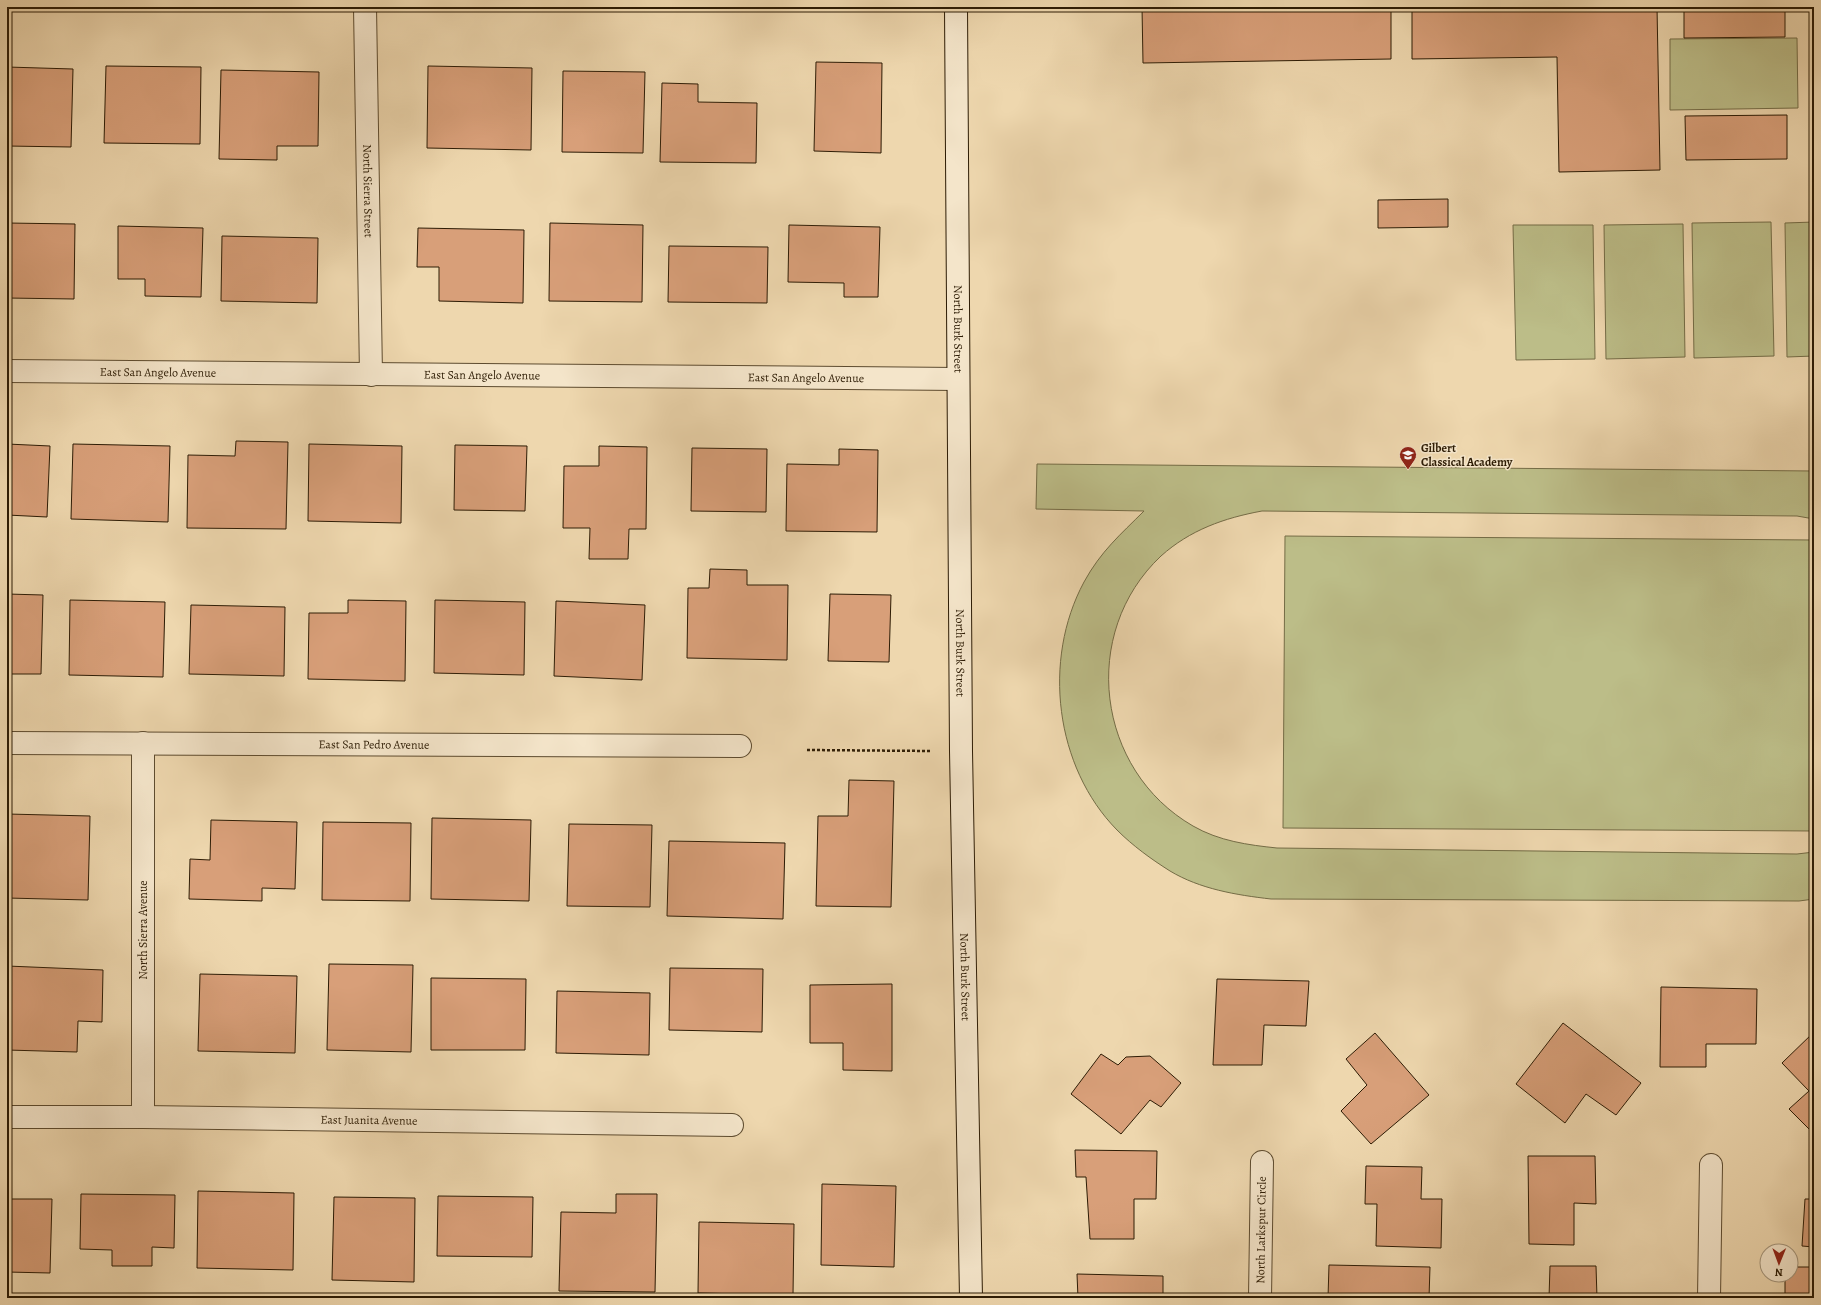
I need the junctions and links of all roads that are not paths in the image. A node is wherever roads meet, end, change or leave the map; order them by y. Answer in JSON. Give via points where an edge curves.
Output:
{"nodes":[{"id":1,"x":365,"y":7,"type":"edge"},
{"id":2,"x":956,"y":7,"type":"edge"},
{"id":3,"x":7,"y":371,"type":"edge"},
{"id":4,"x":371,"y":375,"type":"junction"},
{"id":5,"x":958,"y":379,"type":"junction"},
{"id":6,"x":7,"y":743,"type":"edge"},
{"id":7,"x":143,"y":743,"type":"junction"},
{"id":8,"x":740,"y":746,"type":"dead end"},
{"id":9,"x":7,"y":1117,"type":"edge"},
{"id":10,"x":142,"y":1117,"type":"junction"},
{"id":11,"x":732,"y":1125,"type":"dead end"},
{"id":12,"x":1262,"y":1162,"type":"dead end"},
{"id":13,"x":1711,"y":1165,"type":"dead end"},
{"id":14,"x":971,"y":1298,"type":"edge"},
{"id":15,"x":1260,"y":1298,"type":"edge"},
{"id":16,"x":1708,"y":1298,"type":"edge"}],
"edges":[{"from":1,"to":4,"type":"street","name":"North Sierra Street"},
{"from":2,"to":5,"type":"street","name":"North Burk Street"},
{"from":3,"to":4,"type":"street","name":"East San Angelo Avenue"},
{"from":4,"to":5,"type":"street","name":"East San Angelo Avenue"},
{"from":5,"to":14,"type":"street","name":"North Burk Street","via":[[961,751]]},
{"from":6,"to":7,"type":"street","name":"East San Pedro Avenue"},
{"from":7,"to":8,"type":"street","name":"East San Pedro Avenue"},
{"from":7,"to":10,"type":"street","name":"North Sierra Avenue"},
{"from":9,"to":10,"type":"street","name":"East Juanita Avenue"},
{"from":10,"to":11,"type":"street","name":"East Juanita Avenue"},
{"from":12,"to":15,"type":"street","name":"North Larkspur Circle"},
{"from":13,"to":16,"type":"street"}]}
